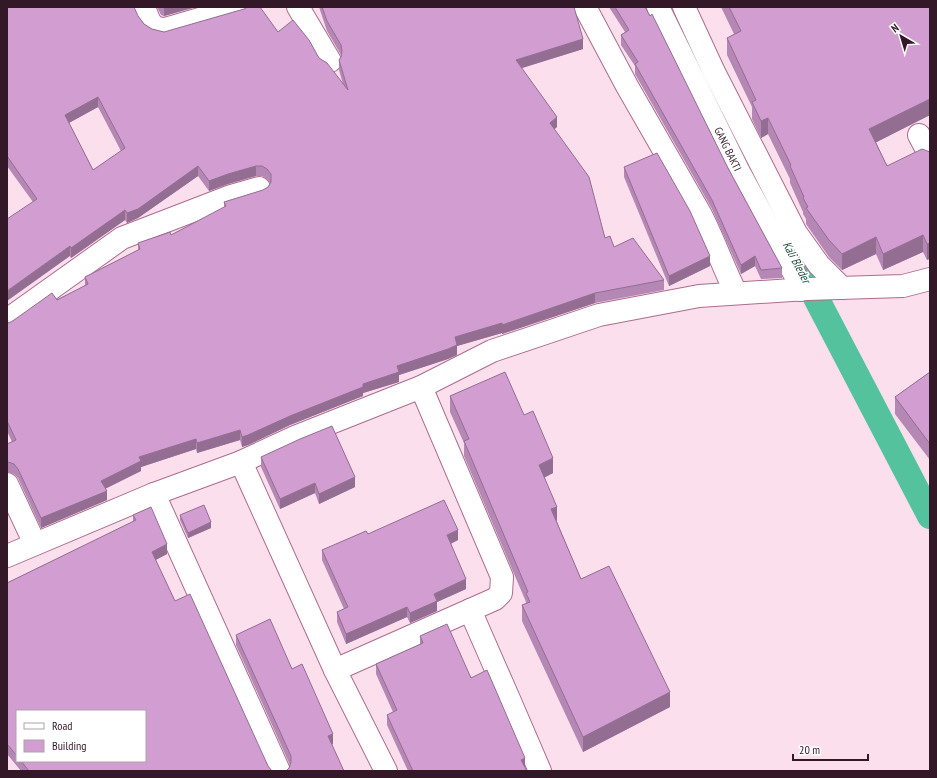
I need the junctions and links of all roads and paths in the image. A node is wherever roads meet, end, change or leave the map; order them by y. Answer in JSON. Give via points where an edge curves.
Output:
{"nodes":[{"id":1,"x":144,"y":7,"type":"edge"},
{"id":2,"x":242,"y":7,"type":"edge"},
{"id":3,"x":298,"y":7,"type":"edge"},
{"id":4,"x":585,"y":7,"type":"edge"},
{"id":5,"x":658,"y":7,"type":"edge"},
{"id":6,"x":684,"y":7,"type":"edge"},
{"id":7,"x":330,"y":61,"type":"dead end"},
{"id":8,"x":919,"y":135,"type":"dead end"},
{"id":9,"x":930,"y":156,"type":"edge"},
{"id":10,"x":259,"y":188,"type":"dead end"},
{"id":11,"x":930,"y":279,"type":"edge"},
{"id":12,"x":836,"y":288,"type":"junction"},
{"id":13,"x":803,"y":289,"type":"junction"},
{"id":14,"x":736,"y":293,"type":"junction"},
{"id":15,"x":7,"y":320,"type":"edge"},
{"id":16,"x":421,"y":387,"type":"junction"},
{"id":17,"x":242,"y":462,"type":"junction"},
{"id":18,"x":7,"y":484,"type":"edge"},
{"id":19,"x":154,"y":494,"type":"junction"},
{"id":20,"x":35,"y":544,"type":"junction"},
{"id":21,"x":7,"y":556,"type":"edge"},
{"id":22,"x":470,"y":610,"type":"junction"},
{"id":23,"x":335,"y":670,"type":"junction"},
{"id":24,"x":279,"y":771,"type":"edge"},
{"id":25,"x":386,"y":771,"type":"edge"},
{"id":26,"x":540,"y":771,"type":"edge"}],
"edges":[{"from":1,"to":2,"type":"street","via":[[152,25],[157,29],[166,29]]},
{"from":3,"to":7,"type":"street"},
{"from":4,"to":14,"type":"street","via":[[701,215]]},
{"from":5,"to":13,"type":"street","name":"GANG BAKTI","via":[[739,172]]},
{"from":6,"to":12,"type":"street","via":[[796,233]]},
{"from":8,"to":9,"type":"street"},
{"from":10,"to":15,"type":"street","via":[[122,238]]},
{"from":11,"to":12,"type":"street","via":[[903,286]]},
{"from":12,"to":13,"type":"street"},
{"from":13,"to":14,"type":"street"},
{"from":14,"to":16,"type":"street","via":[[699,296],[599,315],[492,351]]},
{"from":16,"to":17,"type":"street","via":[[295,437]]},
{"from":16,"to":22,"type":"street","via":[[502,577],[502,593],[495,599]]},
{"from":17,"to":19,"type":"street"},
{"from":17,"to":23,"type":"street"},
{"from":18,"to":20,"type":"street"},
{"from":19,"to":20,"type":"street"},
{"from":19,"to":24,"type":"street"},
{"from":20,"to":21,"type":"street"},
{"from":22,"to":23,"type":"street"},
{"from":22,"to":26,"type":"street"},
{"from":23,"to":25,"type":"street"}]}
